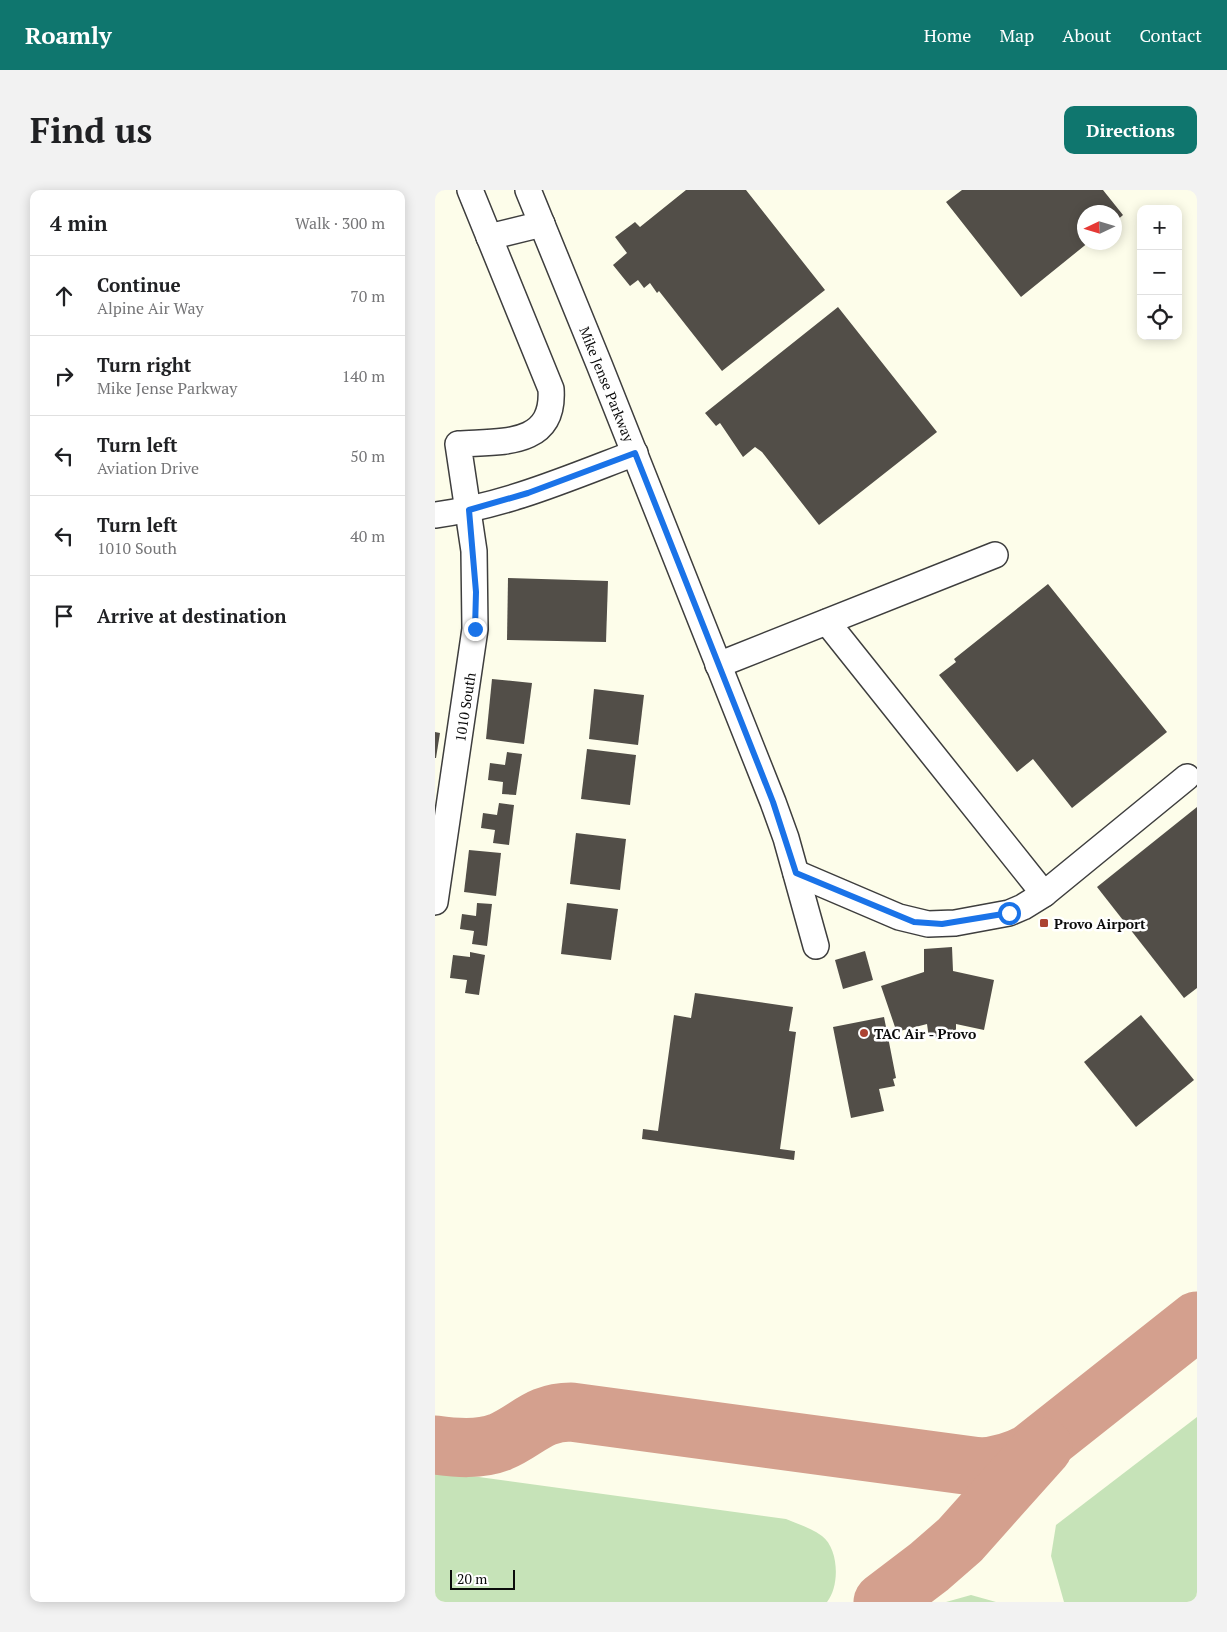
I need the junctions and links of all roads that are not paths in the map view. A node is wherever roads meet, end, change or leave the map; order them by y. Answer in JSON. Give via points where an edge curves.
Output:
{"nodes":[{"id":1,"x":471,"y":190,"type":"edge"},
{"id":2,"x":528,"y":190,"type":"edge"},
{"id":3,"x":542,"y":224,"type":"junction"},
{"id":4,"x":489,"y":237,"type":"junction"},
{"id":5,"x":635,"y":453,"type":"junction"},
{"id":6,"x":469,"y":510,"type":"junction"},
{"id":7,"x":435,"y":515,"type":"edge"},
{"id":8,"x":995,"y":555,"type":"dead end"},
{"id":9,"x":827,"y":622,"type":"junction"},
{"id":10,"x":718,"y":665,"type":"junction"},
{"id":11,"x":1187,"y":777,"type":"dead end"},
{"id":12,"x":796,"y":873,"type":"junction"},
{"id":13,"x":1044,"y":894,"type":"junction"},
{"id":14,"x":435,"y":902,"type":"edge"},
{"id":15,"x":816,"y":946,"type":"dead end"}],
"edges":[{"from":1,"to":4,"type":"street"},
{"from":2,"to":3,"type":"street","name":"Mike Jense Parkway"},
{"from":3,"to":4,"type":"street"},
{"from":3,"to":5,"type":"street","name":"Mike Jense Parkway"},
{"from":4,"to":6,"type":"street","name":"1010 South","via":[[551,389],[552,401],[544,423],[527,437],[458,444]]},
{"from":5,"to":6,"type":"street","via":[[528,493]]},
{"from":5,"to":10,"type":"street","name":"Mike Jense Parkway"},
{"from":6,"to":7,"type":"street"},
{"from":6,"to":14,"type":"street","name":"1010 South","via":[[476,592],[475,629]]},
{"from":8,"to":9,"type":"street"},
{"from":9,"to":10,"type":"street"},
{"from":9,"to":13,"type":"street"},
{"from":10,"to":12,"type":"street","name":"Mike Jense Parkway","via":[[773,802]]},
{"from":11,"to":13,"type":"street"},
{"from":12,"to":13,"type":"street","via":[[899,917],[928,924],[955,923],[1009,913]]},
{"from":12,"to":15,"type":"street","name":"Mike Jense Parkway"}]}
